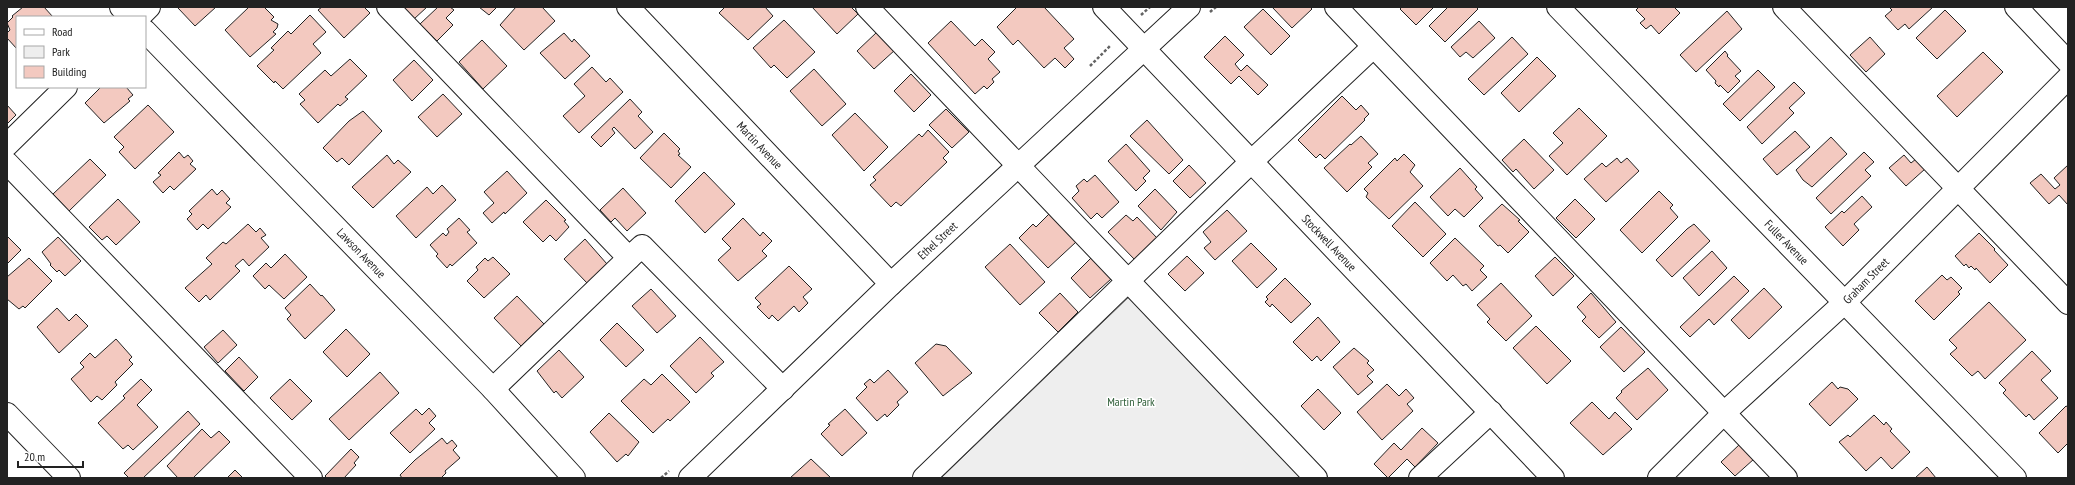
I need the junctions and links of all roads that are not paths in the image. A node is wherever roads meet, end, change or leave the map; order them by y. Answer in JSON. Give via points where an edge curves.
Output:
{"nodes":[{"id":1,"x":121,"y":7,"type":"edge"},
{"id":2,"x":149,"y":7,"type":"edge"},
{"id":3,"x":388,"y":7,"type":"edge"},
{"id":4,"x":628,"y":7,"type":"edge"},
{"id":5,"x":867,"y":7,"type":"edge"},
{"id":6,"x":1104,"y":7,"type":"edge"},
{"id":7,"x":1189,"y":7,"type":"edge"},
{"id":8,"x":1336,"y":7,"type":"edge"},
{"id":9,"x":1558,"y":7,"type":"edge"},
{"id":10,"x":1784,"y":7,"type":"edge"},
{"id":11,"x":2016,"y":7,"type":"edge"},
{"id":12,"x":130,"y":16,"type":"edge"},
{"id":13,"x":140,"y":16,"type":"edge"},
{"id":14,"x":146,"y":32,"type":"edge"},
{"id":15,"x":1373,"y":47,"type":"junction"},
{"id":16,"x":1145,"y":49,"type":"junction"},
{"id":17,"x":2068,"y":62,"type":"edge"},
{"id":18,"x":2068,"y":78,"type":"edge"},
{"id":19,"x":65,"y":88,"type":"edge"},
{"id":20,"x":7,"y":145,"type":"edge"},
{"id":21,"x":1252,"y":161,"type":"junction"},
{"id":22,"x":7,"y":163,"type":"edge"},
{"id":23,"x":1018,"y":166,"type":"junction"},
{"id":24,"x":1958,"y":188,"type":"junction"},
{"id":25,"x":629,"y":258,"type":"junction"},
{"id":26,"x":1128,"y":281,"type":"junction"},
{"id":27,"x":891,"y":284,"type":"junction"},
{"id":28,"x":1844,"y":303,"type":"junction"},
{"id":29,"x":2068,"y":303,"type":"edge"},
{"id":30,"x":493,"y":389,"type":"junction"},
{"id":31,"x":783,"y":389,"type":"junction"},
{"id":32,"x":1491,"y":412,"type":"junction"},
{"id":33,"x":1724,"y":413,"type":"junction"},
{"id":34,"x":7,"y":414,"type":"edge"},
{"id":35,"x":69,"y":478,"type":"edge"},
{"id":36,"x":311,"y":478,"type":"edge"},
{"id":37,"x":574,"y":478,"type":"edge"},
{"id":38,"x":690,"y":478,"type":"edge"},
{"id":39,"x":924,"y":478,"type":"edge"},
{"id":40,"x":1316,"y":478,"type":"edge"},
{"id":41,"x":1420,"y":478,"type":"edge"},
{"id":42,"x":1554,"y":478,"type":"edge"},
{"id":43,"x":1659,"y":478,"type":"edge"},
{"id":44,"x":1786,"y":478,"type":"edge"},
{"id":45,"x":2015,"y":478,"type":"edge"}],
"edges":[{"from":1,"to":12,"type":"street"},
{"from":2,"to":13,"type":"street"},
{"from":3,"to":25,"type":"street"},
{"from":4,"to":27,"type":"street","name":"Martin Avenue"},
{"from":5,"to":23,"type":"street"},
{"from":6,"to":16,"type":"street","name":"Stockwell Avenue"},
{"from":7,"to":16,"type":"street","name":"Ethel Street"},
{"from":8,"to":15,"type":"street"},
{"from":9,"to":28,"type":"street","name":"Fuller Avenue"},
{"from":10,"to":24,"type":"street"},
{"from":11,"to":17,"type":"street"},
{"from":14,"to":30,"type":"street","name":"Lawson Avenue"},
{"from":15,"to":21,"type":"street"},
{"from":15,"to":33,"type":"street"},
{"from":16,"to":21,"type":"street","name":"Stockwell Avenue"},
{"from":16,"to":23,"type":"street","name":"Ethel Street"},
{"from":18,"to":24,"type":"street","name":"Graham Street"},
{"from":19,"to":20,"type":"street"},
{"from":21,"to":26,"type":"street"},
{"from":21,"to":32,"type":"street","name":"Stockwell Avenue"},
{"from":22,"to":36,"type":"street"},
{"from":23,"to":26,"type":"street"},
{"from":23,"to":27,"type":"street","name":"Ethel Street"},
{"from":24,"to":28,"type":"street","name":"Graham Street"},
{"from":24,"to":29,"type":"street"},
{"from":25,"to":30,"type":"street"},
{"from":25,"to":31,"type":"street","via":[[642,246]]},
{"from":26,"to":39,"type":"street"},
{"from":26,"to":40,"type":"street"},
{"from":27,"to":31,"type":"street","name":"Ethel Street"},
{"from":28,"to":33,"type":"street","name":"Graham Street"},
{"from":28,"to":45,"type":"street","name":"Fuller Avenue"},
{"from":30,"to":37,"type":"street","name":"Lawson Avenue"},
{"from":31,"to":38,"type":"street","name":"Ethel Street"},
{"from":32,"to":41,"type":"street"},
{"from":32,"to":42,"type":"street","name":"Stockwell Avenue"},
{"from":33,"to":43,"type":"street","name":"Graham Street"},
{"from":33,"to":44,"type":"street"},
{"from":34,"to":35,"type":"street"}]}
